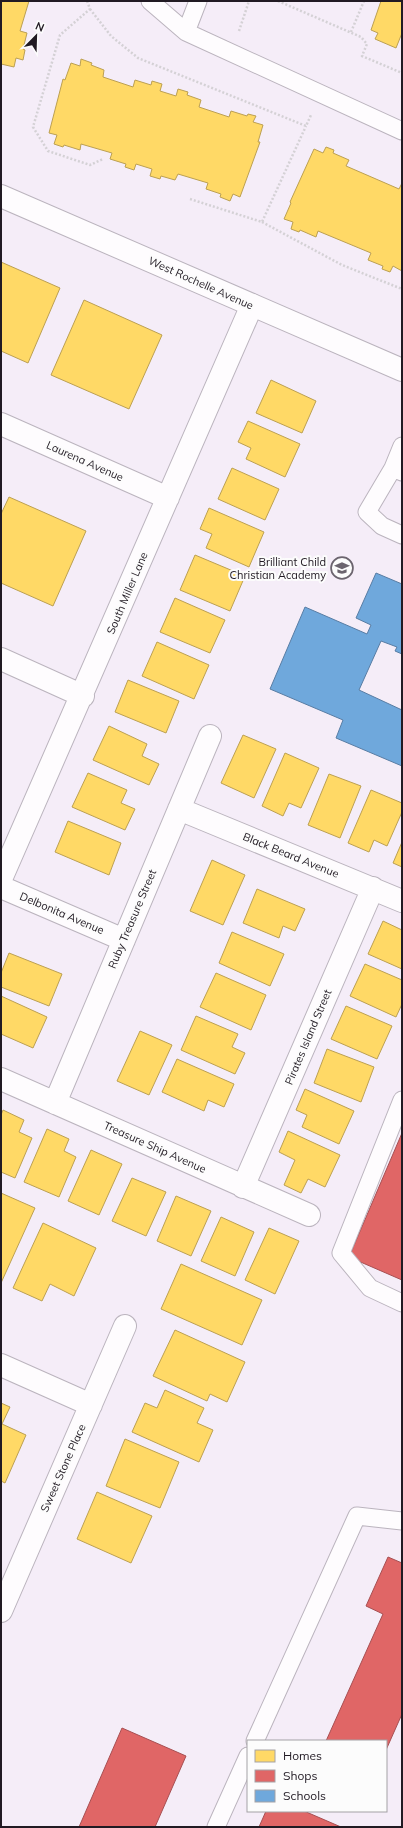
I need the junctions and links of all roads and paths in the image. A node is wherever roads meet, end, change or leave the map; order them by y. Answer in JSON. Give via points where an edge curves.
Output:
{"nodes":[{"id":1,"x":87,"y":1,"type":"edge"},
{"id":2,"x":150,"y":1,"type":"edge"},
{"id":3,"x":198,"y":1,"type":"edge"},
{"id":4,"x":249,"y":1,"type":"edge"},
{"id":5,"x":278,"y":1,"type":"edge"},
{"id":6,"x":364,"y":1,"type":"edge"},
{"id":7,"x":90,"y":9,"type":"junction"},
{"id":8,"x":186,"y":32,"type":"junction"},
{"id":9,"x":351,"y":32,"type":"junction"},
{"id":10,"x":231,"y":53,"type":"junction"},
{"id":11,"x":402,"y":73,"type":"edge"},
{"id":12,"x":321,"y":94,"type":"junction"},
{"id":13,"x":306,"y":126,"type":"junction"},
{"id":14,"x":402,"y":131,"type":"edge"},
{"id":15,"x":103,"y":159,"type":"dead end"},
{"id":16,"x":1,"y":196,"type":"edge"},
{"id":17,"x":190,"y":199,"type":"dead end"},
{"id":18,"x":262,"y":222,"type":"junction"},
{"id":19,"x":402,"y":289,"type":"edge"},
{"id":20,"x":252,"y":305,"type":"junction"},
{"id":21,"x":402,"y":370,"type":"edge"},
{"id":22,"x":1,"y":424,"type":"edge"},
{"id":23,"x":402,"y":446,"type":"edge"},
{"id":24,"x":397,"y":470,"type":"edge"},
{"id":25,"x":168,"y":498,"type":"junction"},
{"id":26,"x":402,"y":535,"type":"edge"},
{"id":27,"x":1,"y":659,"type":"edge"},
{"id":28,"x":83,"y":696,"type":"junction"},
{"id":29,"x":210,"y":736,"type":"dead end"},
{"id":30,"x":179,"y":809,"type":"junction"},
{"id":31,"x":1,"y":879,"type":"edge"},
{"id":32,"x":1,"y":887,"type":"edge"},
{"id":33,"x":373,"y":888,"type":"junction"},
{"id":34,"x":402,"y":900,"type":"edge"},
{"id":35,"x":124,"y":940,"type":"junction"},
{"id":36,"x":1,"y":1079,"type":"edge"},
{"id":37,"x":402,"y":1100,"type":"edge"},
{"id":38,"x":55,"y":1103,"type":"junction"},
{"id":39,"x":243,"y":1186,"type":"junction"},
{"id":40,"x":309,"y":1215,"type":"dead end"},
{"id":41,"x":402,"y":1303,"type":"edge"},
{"id":42,"x":125,"y":1326,"type":"dead end"},
{"id":43,"x":1,"y":1365,"type":"edge"},
{"id":44,"x":90,"y":1405,"type":"junction"},
{"id":45,"x":402,"y":1520,"type":"edge"},
{"id":46,"x":1,"y":1610,"type":"edge"},
{"id":47,"x":255,"y":1740,"type":"edge"},
{"id":48,"x":247,"y":1758,"type":"edge"},
{"id":49,"x":216,"y":1827,"type":"edge"}],
"edges":[{"from":1,"to":7,"type":"path"},
{"from":2,"to":8,"type":"lane"},
{"from":3,"to":8,"type":"lane"},
{"from":4,"to":10,"type":"path"},
{"from":5,"to":9,"type":"path"},
{"from":6,"to":9,"type":"path"},
{"from":7,"to":13,"type":"path","via":[[111,36],[138,58]]},
{"from":7,"to":15,"type":"path","via":[[60,35],[33,127],[48,152],[90,165]]},
{"from":8,"to":10,"type":"lane"},
{"from":9,"to":11,"type":"path","via":[[367,44],[362,56]]},
{"from":10,"to":12,"type":"lane"},
{"from":12,"to":13,"type":"path"},
{"from":12,"to":14,"type":"lane"},
{"from":13,"to":18,"type":"path"},
{"from":16,"to":20,"type":"street","name":"West Rochelle Avenue"},
{"from":17,"to":18,"type":"path"},
{"from":18,"to":19,"type":"path","via":[[342,265]]},
{"from":20,"to":21,"type":"street","name":"West Rochelle Avenue"},
{"from":20,"to":25,"type":"street","name":"South Miller Lane"},
{"from":22,"to":25,"type":"street","name":"Laurena Avenue"},
{"from":23,"to":24,"type":"lane"},
{"from":24,"to":26,"type":"lane","via":[[367,512],[382,526]]},
{"from":25,"to":28,"type":"street","name":"South Miller Lane"},
{"from":27,"to":28,"type":"street"},
{"from":28,"to":31,"type":"street","name":"South Miller Lane"},
{"from":29,"to":30,"type":"street","name":"Ruby Treasure Street"},
{"from":30,"to":33,"type":"street","name":"Black Beard Avenue"},
{"from":30,"to":35,"type":"street","name":"Ruby Treasure Street"},
{"from":32,"to":35,"type":"street","name":"Delbonita Avenue"},
{"from":33,"to":34,"type":"street","name":"Black Beard Avenue"},
{"from":33,"to":39,"type":"street","name":"Pirates Island Street"},
{"from":35,"to":38,"type":"street","name":"Ruby Treasure Street"},
{"from":36,"to":38,"type":"street","name":"Treasure Ship Avenue"},
{"from":37,"to":41,"type":"lane","via":[[341,1253],[370,1288]]},
{"from":38,"to":39,"type":"street","name":"Treasure Ship Avenue"},
{"from":39,"to":40,"type":"street","name":"Treasure Ship Avenue"},
{"from":42,"to":44,"type":"street","name":"Sweet Stone Place"},
{"from":43,"to":44,"type":"street"},
{"from":44,"to":46,"type":"street","name":"Sweet Stone Place"},
{"from":45,"to":47,"type":"lane","via":[[357,1516]]},
{"from":48,"to":49,"type":"lane"}]}
